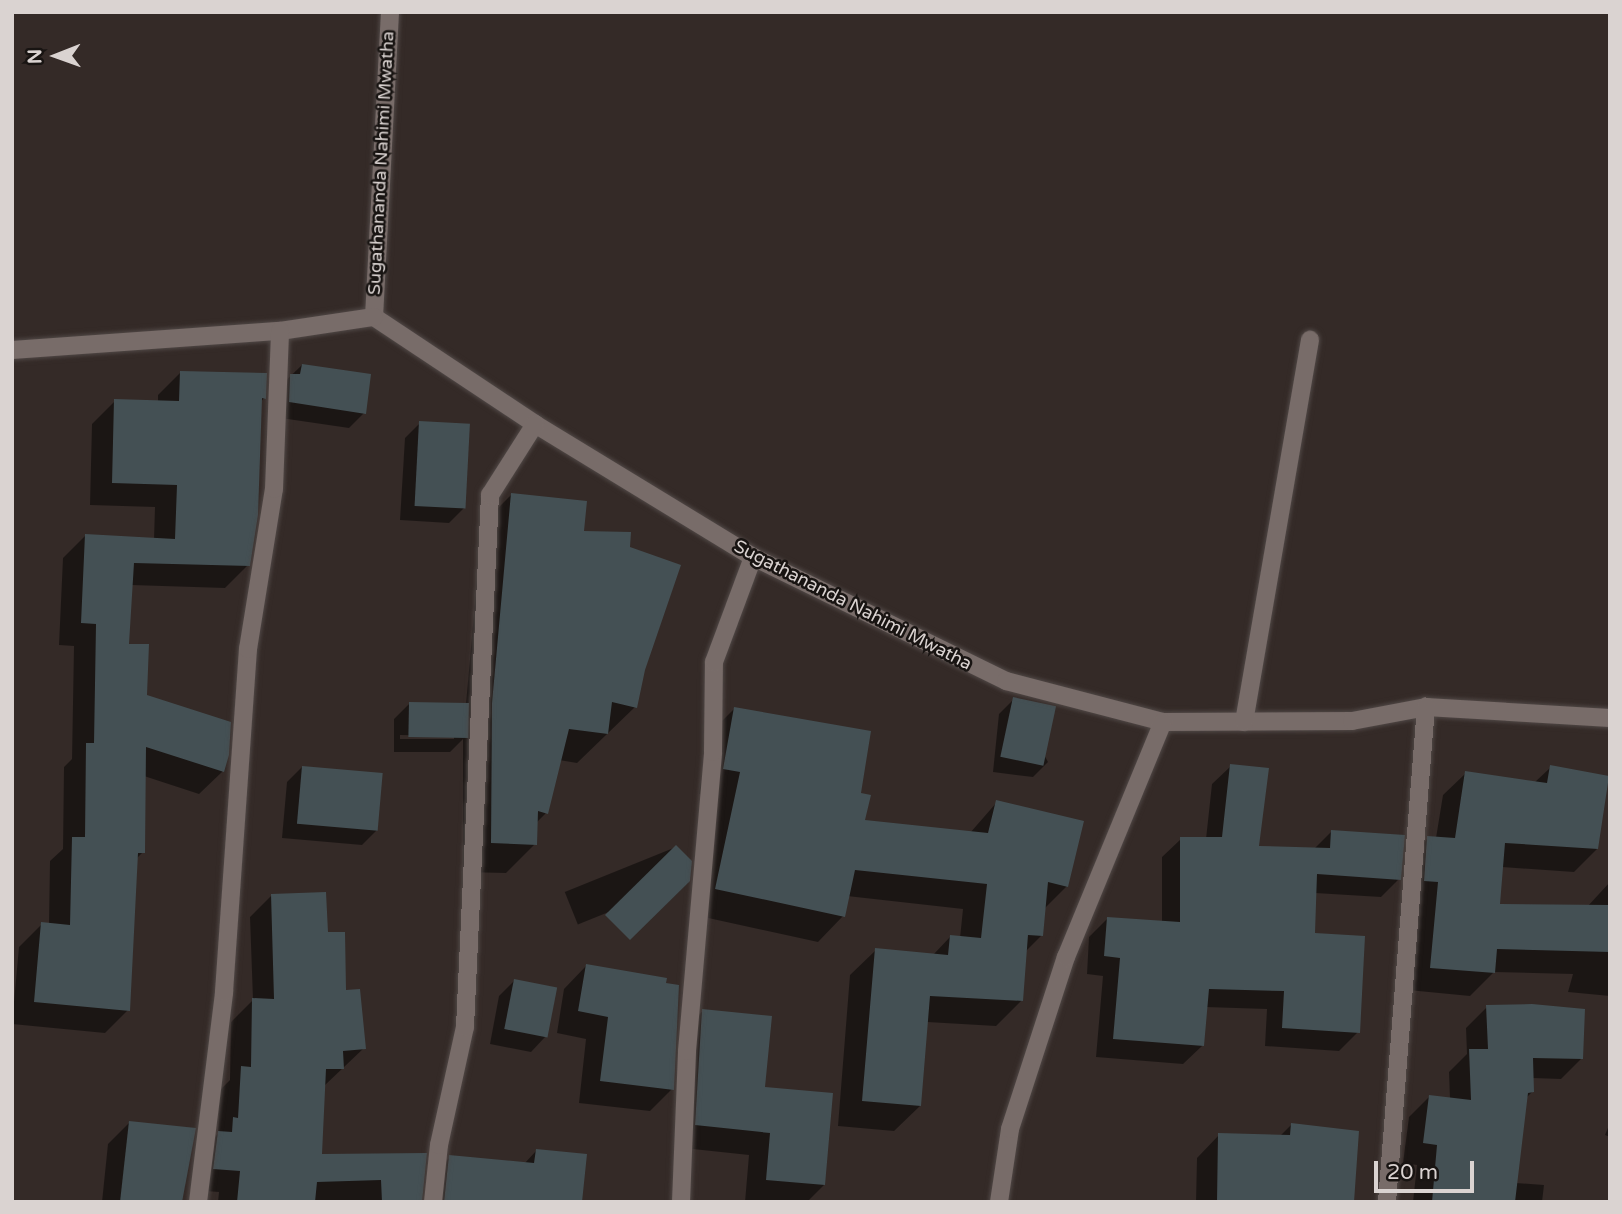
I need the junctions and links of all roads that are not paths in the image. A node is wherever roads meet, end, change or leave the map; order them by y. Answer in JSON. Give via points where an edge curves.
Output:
{"nodes":[{"id":1,"x":390,"y":12,"type":"edge"},
{"id":2,"x":374,"y":317,"type":"junction"},
{"id":3,"x":280,"y":331,"type":"junction"},
{"id":4,"x":1310,"y":340,"type":"dead end"},
{"id":5,"x":12,"y":350,"type":"edge"},
{"id":6,"x":535,"y":424,"type":"junction"},
{"id":7,"x":752,"y":557,"type":"junction"},
{"id":8,"x":1426,"y":707,"type":"junction"},
{"id":9,"x":1610,"y":718,"type":"edge"},
{"id":10,"x":1163,"y":722,"type":"junction"},
{"id":11,"x":1244,"y":722,"type":"junction"},
{"id":12,"x":198,"y":1202,"type":"edge"},
{"id":13,"x":433,"y":1202,"type":"edge"},
{"id":14,"x":681,"y":1202,"type":"edge"},
{"id":15,"x":999,"y":1202,"type":"edge"},
{"id":16,"x":1387,"y":1202,"type":"edge"}],
"edges":[{"from":1,"to":2,"type":"street","name":"Sugathananda Nahimi Mwatha"},
{"from":2,"to":3,"type":"street"},
{"from":2,"to":6,"type":"street","name":"Sugathananda Nahimi Mwatha"},
{"from":3,"to":5,"type":"street"},
{"from":3,"to":12,"type":"street","via":[[274,489],[248,649],[224,992]]},
{"from":4,"to":11,"type":"street"},
{"from":6,"to":7,"type":"street","name":"Sugathananda Nahimi Mwatha"},
{"from":6,"to":13,"type":"street","via":[[490,495],[465,1027],[439,1145]]},
{"from":7,"to":10,"type":"street","name":"Sugathananda Nahimi Mwatha","via":[[1006,681]]},
{"from":7,"to":14,"type":"street","via":[[713,662],[713,752],[687,1051]]},
{"from":8,"to":9,"type":"street","name":"Sugathananda Nahimi Mwatha"},
{"from":8,"to":11,"type":"street","name":"Sugathananda Nahimi Mwatha","via":[[1352,721]]},
{"from":8,"to":16,"type":"street"},
{"from":10,"to":11,"type":"street","name":"Sugathananda Nahimi Mwatha"},
{"from":10,"to":15,"type":"street","via":[[1066,957],[1010,1129]]}]}
